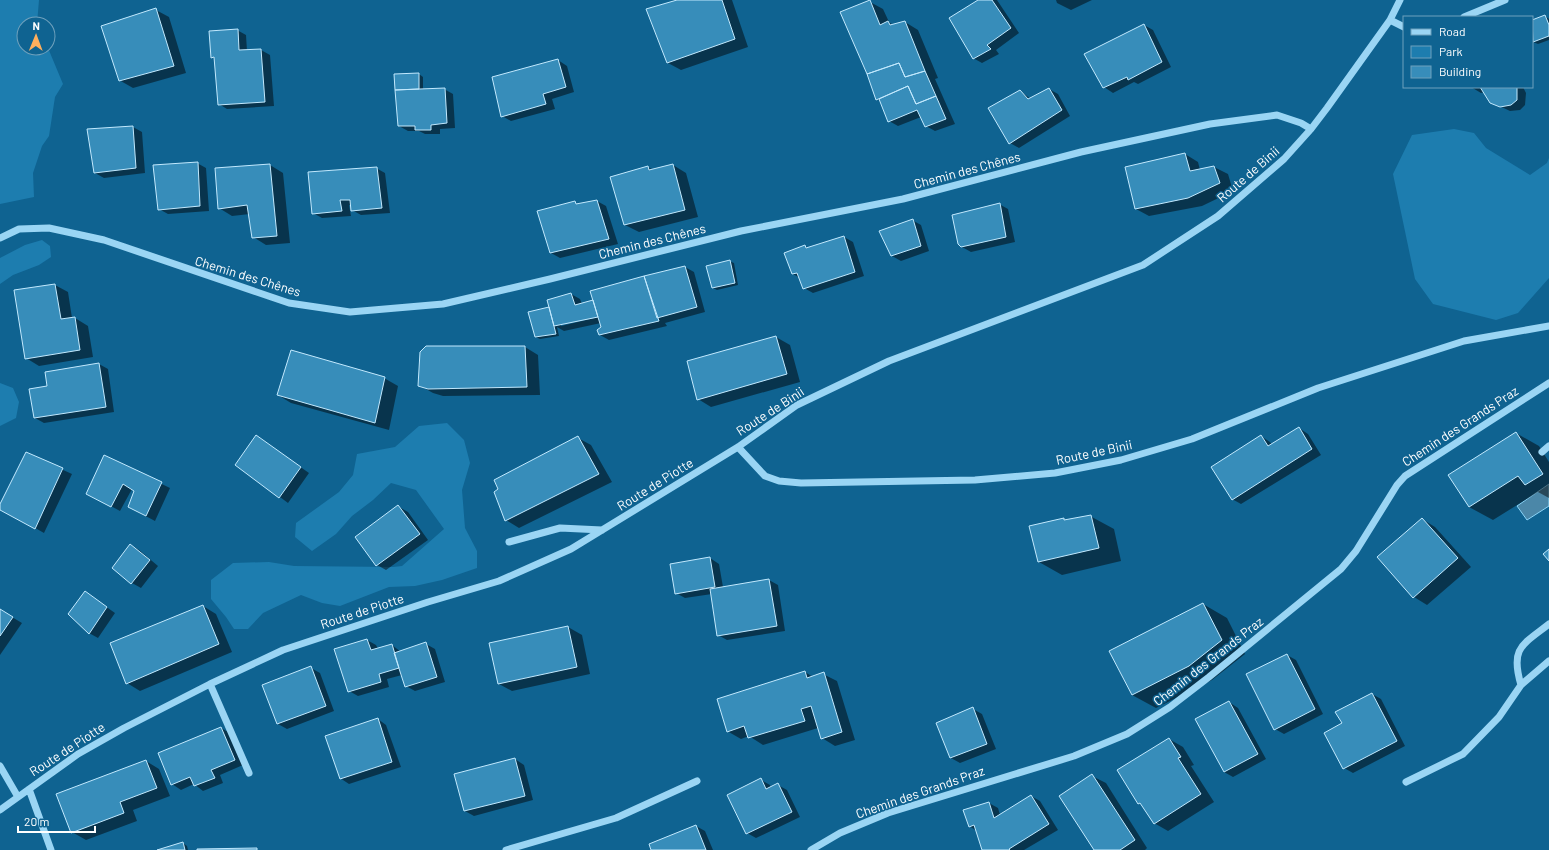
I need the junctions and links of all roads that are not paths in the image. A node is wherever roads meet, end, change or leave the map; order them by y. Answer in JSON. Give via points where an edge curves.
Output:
{"nodes":[{"id":1,"x":1400,"y":0,"type":"edge"},
{"id":2,"x":1505,"y":0,"type":"edge"},
{"id":3,"x":1466,"y":16,"type":"edge"},
{"id":4,"x":1390,"y":20,"type":"junction"},
{"id":5,"x":1403,"y":26,"type":"edge"},
{"id":6,"x":1311,"y":129,"type":"junction"},
{"id":7,"x":0,"y":238,"type":"edge"},
{"id":8,"x":1549,"y":326,"type":"edge"},
{"id":9,"x":1549,"y":383,"type":"edge"},
{"id":10,"x":738,"y":446,"type":"junction"},
{"id":11,"x":1549,"y":446,"type":"edge"},
{"id":12,"x":1542,"y":452,"type":"dead end"},
{"id":13,"x":602,"y":530,"type":"junction"},
{"id":14,"x":509,"y":542,"type":"dead end"},
{"id":15,"x":1549,"y":624,"type":"edge"},
{"id":16,"x":1549,"y":661,"type":"edge"},
{"id":17,"x":210,"y":684,"type":"junction"},
{"id":18,"x":1522,"y":685,"type":"junction"},
{"id":19,"x":0,"y":766,"type":"edge"},
{"id":20,"x":249,"y":773,"type":"dead end"},
{"id":21,"x":697,"y":781,"type":"dead end"},
{"id":22,"x":1406,"y":782,"type":"dead end"},
{"id":23,"x":29,"y":789,"type":"junction"},
{"id":24,"x":18,"y":797,"type":"junction"},
{"id":25,"x":0,"y":810,"type":"edge"},
{"id":26,"x":51,"y":850,"type":"edge"},
{"id":27,"x":506,"y":850,"type":"edge"},
{"id":28,"x":811,"y":850,"type":"edge"}],
"edges":[{"from":1,"to":4,"type":"street","name":"Route de Binii"},
{"from":2,"to":3,"type":"street"},
{"from":4,"to":5,"type":"street"},
{"from":4,"to":6,"type":"street","name":"Route de Binii"},
{"from":6,"to":7,"type":"street","name":"Chemin des Chênes","via":[[1277,115],[1210,124],[1081,152],[902,199],[741,231],[443,304],[350,312],[289,304],[104,240],[49,228],[19,229]]},
{"from":6,"to":10,"type":"street","name":"Route de Binii","via":[[1284,159],[1218,216],[1144,266],[889,361],[797,405]]},
{"from":8,"to":10,"type":"street","name":"Route de Binii","via":[[1464,341],[1318,388],[1192,439],[1121,460],[1055,472],[975,480],[801,484],[765,476]]},
{"from":9,"to":28,"type":"street","name":"Chemin des Grands Praz","via":[[1405,476],[1342,569],[1209,677],[1145,724],[1079,754],[888,813],[840,833]]},
{"from":10,"to":13,"type":"street","name":"Route de Piotte"},
{"from":11,"to":12,"type":"street"},
{"from":13,"to":14,"type":"street","via":[[560,528]]},
{"from":13,"to":17,"type":"street","name":"Route de Piotte","via":[[571,549],[499,581],[283,650]]},
{"from":15,"to":18,"type":"street","via":[[1523,644],[1517,656],[1516,668]]},
{"from":16,"to":18,"type":"street"},
{"from":17,"to":20,"type":"street"},
{"from":17,"to":23,"type":"street","name":"Route de Piotte","via":[[78,754]]},
{"from":18,"to":22,"type":"street","via":[[1499,718],[1463,754]]},
{"from":19,"to":24,"type":"street"},
{"from":21,"to":27,"type":"street","via":[[616,818]]},
{"from":23,"to":24,"type":"street","name":"Route de Piotte"},
{"from":23,"to":26,"type":"street"},
{"from":24,"to":25,"type":"street","name":"Route de Piotte"}]}
